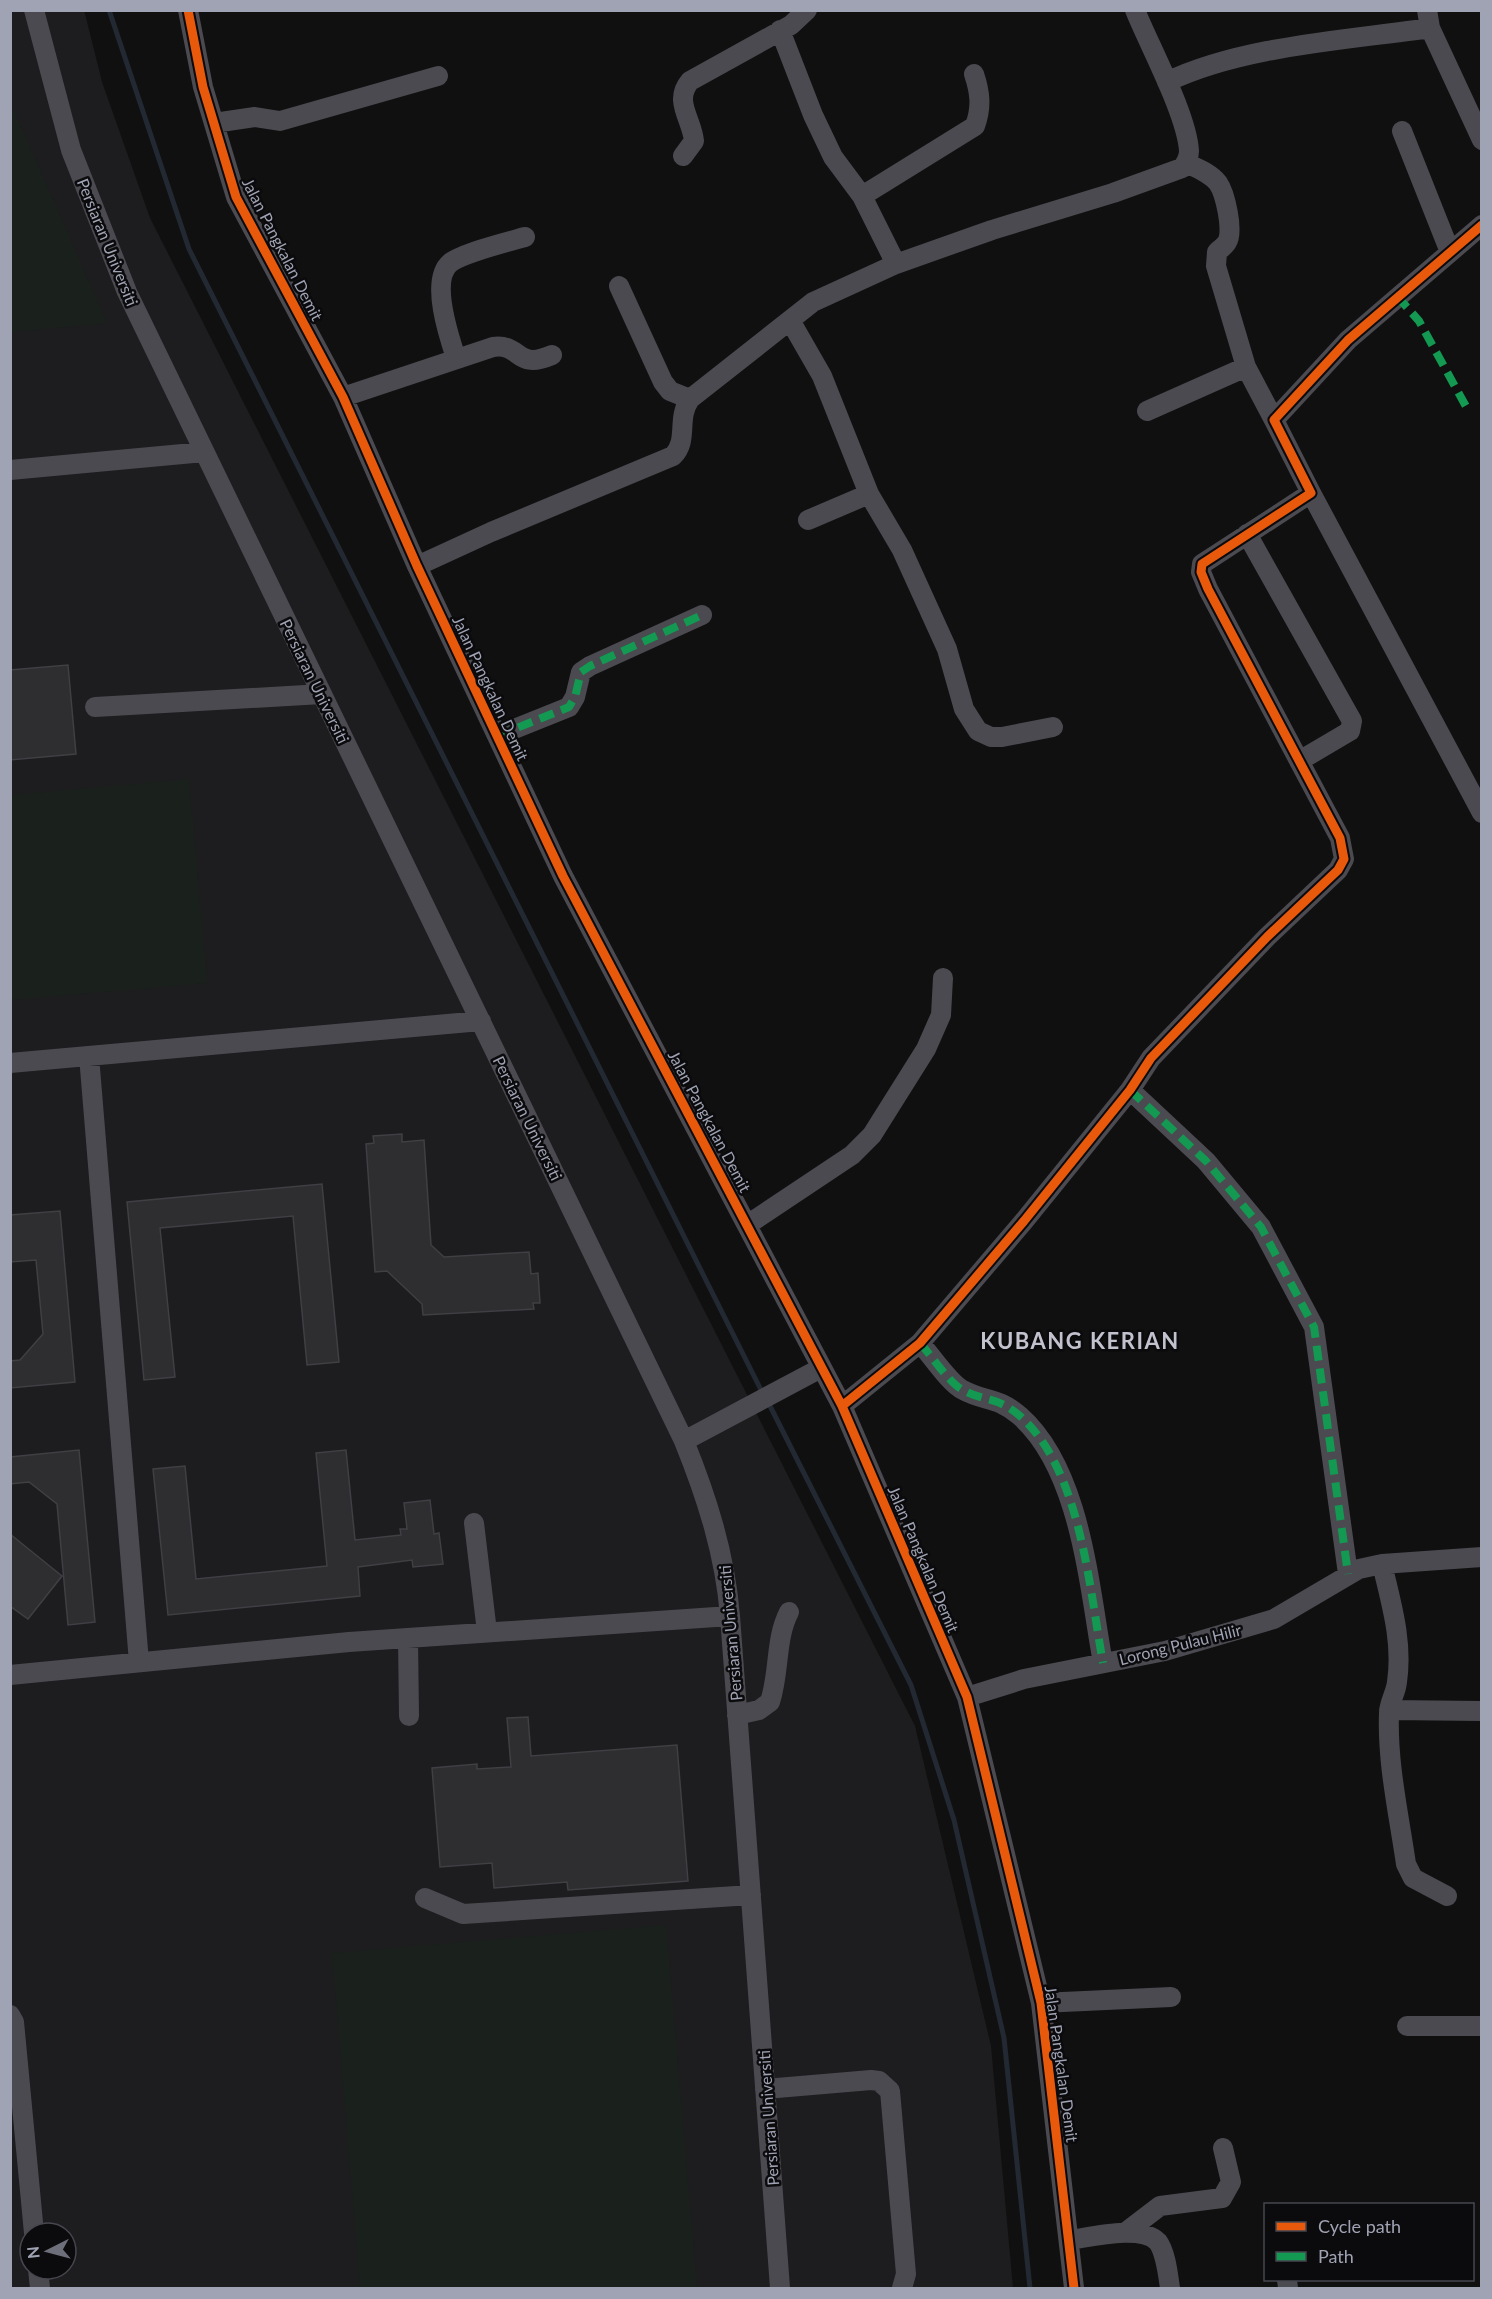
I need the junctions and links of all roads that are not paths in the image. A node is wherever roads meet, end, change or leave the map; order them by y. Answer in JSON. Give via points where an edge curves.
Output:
{"nodes":[{"id":1,"x":34,"y":10,"type":"edge"},
{"id":2,"x":188,"y":10,"type":"edge"},
{"id":3,"x":807,"y":10,"type":"edge"},
{"id":4,"x":1135,"y":10,"type":"edge"},
{"id":5,"x":1429,"y":19,"type":"edge"},
{"id":6,"x":780,"y":30,"type":"junction"},
{"id":7,"x":974,"y":74,"type":"dead end"},
{"id":8,"x":438,"y":76,"type":"dead end"},
{"id":9,"x":1167,"y":82,"type":"junction"},
{"id":10,"x":214,"y":123,"type":"junction"},
{"id":11,"x":1402,"y":131,"type":"dead end"},
{"id":12,"x":1482,"y":140,"type":"edge"},
{"id":13,"x":683,"y":156,"type":"dead end"},
{"id":14,"x":1186,"y":163,"type":"junction"},
{"id":15,"x":862,"y":196,"type":"junction"},
{"id":16,"x":1482,"y":225,"type":"edge"},
{"id":17,"x":525,"y":237,"type":"dead end"},
{"id":18,"x":1450,"y":252,"type":"junction"},
{"id":19,"x":896,"y":264,"type":"junction"},
{"id":20,"x":620,"y":286,"type":"dead end"},
{"id":21,"x":791,"y":322,"type":"junction"},
{"id":22,"x":552,"y":355,"type":"dead end"},
{"id":23,"x":456,"y":358,"type":"junction"},
{"id":24,"x":1246,"y":367,"type":"junction"},
{"id":25,"x":342,"y":397,"type":"junction"},
{"id":26,"x":690,"y":399,"type":"junction"},
{"id":27,"x":1147,"y":411,"type":"dead end"},
{"id":28,"x":1274,"y":420,"type":"junction"},
{"id":29,"x":204,"y":452,"type":"junction"},
{"id":30,"x":10,"y":471,"type":"edge"},
{"id":31,"x":1311,"y":493,"type":"junction"},
{"id":32,"x":869,"y":494,"type":"junction"},
{"id":33,"x":808,"y":520,"type":"dead end"},
{"id":34,"x":1246,"y":534,"type":"junction"},
{"id":35,"x":417,"y":566,"type":"junction"},
{"id":36,"x":702,"y":615,"type":"dead end"},
{"id":37,"x":322,"y":694,"type":"junction"},
{"id":38,"x":95,"y":707,"type":"dead end"},
{"id":39,"x":1053,"y":727,"type":"dead end"},
{"id":40,"x":497,"y":736,"type":"junction"},
{"id":41,"x":1299,"y":761,"type":"junction"},
{"id":42,"x":1482,"y":813,"type":"edge"},
{"id":43,"x":943,"y":978,"type":"dead end"},
{"id":44,"x":481,"y":1021,"type":"junction"},
{"id":45,"x":89,"y":1056,"type":"junction"},
{"id":46,"x":10,"y":1063,"type":"edge"},
{"id":47,"x":1130,"y":1090,"type":"junction"},
{"id":48,"x":747,"y":1225,"type":"junction"},
{"id":49,"x":920,"y":1343,"type":"junction"},
{"id":50,"x":821,"y":1368,"type":"junction"},
{"id":51,"x":842,"y":1406,"type":"junction"},
{"id":52,"x":684,"y":1441,"type":"junction"},
{"id":53,"x":474,"y":1523,"type":"dead end"},
{"id":54,"x":1482,"y":1557,"type":"edge"},
{"id":55,"x":1382,"y":1564,"type":"junction"},
{"id":56,"x":1348,"y":1574,"type":"junction"},
{"id":57,"x":789,"y":1612,"type":"dead end"},
{"id":58,"x":730,"y":1616,"type":"junction"},
{"id":59,"x":487,"y":1632,"type":"junction"},
{"id":60,"x":408,"y":1638,"type":"junction"},
{"id":61,"x":139,"y":1662,"type":"junction"},
{"id":62,"x":1103,"y":1663,"type":"junction"},
{"id":63,"x":10,"y":1676,"type":"edge"},
{"id":64,"x":967,"y":1697,"type":"junction"},
{"id":65,"x":1389,"y":1710,"type":"junction"},
{"id":66,"x":1482,"y":1711,"type":"edge"},
{"id":67,"x":737,"y":1715,"type":"junction"},
{"id":68,"x":409,"y":1716,"type":"dead end"},
{"id":69,"x":751,"y":1895,"type":"junction"},
{"id":70,"x":1447,"y":1896,"type":"dead end"},
{"id":71,"x":425,"y":1898,"type":"dead end"},
{"id":72,"x":1171,"y":1997,"type":"dead end"},
{"id":73,"x":1041,"y":2003,"type":"junction"},
{"id":74,"x":10,"y":2015,"type":"edge"},
{"id":75,"x":1407,"y":2026,"type":"dead end"},
{"id":76,"x":1482,"y":2026,"type":"edge"},
{"id":77,"x":765,"y":2089,"type":"junction"},
{"id":78,"x":1223,"y":2148,"type":"dead end"},
{"id":79,"x":33,"y":2221,"type":"edge"},
{"id":80,"x":1126,"y":2232,"type":"junction"},
{"id":81,"x":1070,"y":2240,"type":"junction"},
{"id":82,"x":780,"y":2289,"type":"edge"},
{"id":83,"x":902,"y":2289,"type":"edge"},
{"id":84,"x":1074,"y":2289,"type":"edge"},
{"id":85,"x":1170,"y":2289,"type":"edge"}],
"edges":[{"from":1,"to":29,"type":"street","name":"Persiaran Universiti","via":[[75,161],[127,292]]},
{"from":2,"to":10,"type":"street","name":"Jalan Pangkalan Demit"},
{"from":3,"to":6,"type":"street"},
{"from":4,"to":9,"type":"street"},
{"from":5,"to":9,"type":"street","via":[[1273,51],[1190,71]]},
{"from":5,"to":12,"type":"street"},
{"from":6,"to":13,"type":"street","via":[[690,81],[682,91],[694,141]]},
{"from":6,"to":15,"type":"street","via":[[813,115],[834,157]]},
{"from":7,"to":15,"type":"street","via":[[980,92],[975,126]]},
{"from":8,"to":10,"type":"street","via":[[280,121],[255,117]]},
{"from":9,"to":14,"type":"street","via":[[1185,133],[1189,153]]},
{"from":10,"to":25,"type":"street","name":"Jalan Pangkalan Demit","via":[[236,197]]},
{"from":11,"to":18,"type":"street"},
{"from":14,"to":19,"type":"street","via":[[1182,168],[1113,193]]},
{"from":14,"to":24,"type":"street","via":[[1203,170],[1218,184],[1228,211],[1230,233],[1227,243],[1217,252],[1216,266]]},
{"from":15,"to":19,"type":"street"},
{"from":16,"to":18,"type":"street"},
{"from":17,"to":23,"type":"street","via":[[447,267],[442,289],[445,324]]},
{"from":18,"to":28,"type":"street","via":[[1348,340]]},
{"from":19,"to":21,"type":"street","via":[[813,302]]},
{"from":20,"to":26,"type":"street","via":[[663,382],[670,391]]},
{"from":21,"to":26,"type":"street"},
{"from":21,"to":32,"type":"street","via":[[822,376]]},
{"from":22,"to":23,"type":"street","via":[[534,362],[501,346]]},
{"from":23,"to":25,"type":"street"},
{"from":24,"to":27,"type":"street"},
{"from":24,"to":28,"type":"street"},
{"from":25,"to":35,"type":"street","name":"Jalan Pangkalan Demit"},
{"from":26,"to":35,"type":"street","via":[[681,418],[682,444],[673,456]]},
{"from":28,"to":31,"type":"street"},
{"from":29,"to":30,"type":"street"},
{"from":29,"to":37,"type":"street","name":"Persiaran Universiti"},
{"from":31,"to":34,"type":"street"},
{"from":31,"to":42,"type":"street"},
{"from":32,"to":33,"type":"street"},
{"from":32,"to":39,"type":"street","via":[[902,549],[947,649],[964,709],[978,731],[1002,737]]},
{"from":34,"to":41,"type":"street","via":[[1202,564],[1201,572]]},
{"from":34,"to":41,"type":"street","via":[[1352,721],[1350,731]]},
{"from":35,"to":40,"type":"street","name":"Jalan Pangkalan Demit"},
{"from":36,"to":40,"type":"street","via":[[590,666],[581,672],[569,707]]},
{"from":37,"to":38,"type":"street"},
{"from":37,"to":44,"type":"street","name":"Persiaran Universiti"},
{"from":40,"to":48,"type":"street","name":"Jalan Pangkalan Demit","via":[[563,876]]},
{"from":41,"to":47,"type":"street","via":[[1340,838],[1344,859],[1338,870],[1151,1058]]},
{"from":43,"to":48,"type":"street","via":[[941,1016],[926,1049],[872,1135],[852,1155]]},
{"from":44,"to":45,"type":"street"},
{"from":44,"to":52,"type":"street","name":"Persiaran Universiti"},
{"from":45,"to":46,"type":"street"},
{"from":45,"to":61,"type":"street"},
{"from":47,"to":49,"type":"street"},
{"from":47,"to":56,"type":"street","via":[[1206,1161],[1261,1227],[1314,1327]]},
{"from":48,"to":50,"type":"street","name":"Jalan Pangkalan Demit"},
{"from":49,"to":51,"type":"street"},
{"from":49,"to":62,"type":"street","via":[[962,1390],[999,1401],[1021,1417],[1045,1444],[1070,1498]]},
{"from":50,"to":51,"type":"street","name":"Jalan Pangkalan Demit"},
{"from":50,"to":52,"type":"street"},
{"from":51,"to":64,"type":"street","name":"Jalan Pangkalan Demit"},
{"from":52,"to":58,"type":"street","name":"Persiaran Universiti","via":[[714,1521]]},
{"from":53,"to":59,"type":"street"},
{"from":54,"to":55,"type":"street","name":"Lorong Pulau Hilir"},
{"from":55,"to":56,"type":"street","name":"Lorong Pulau Hilir"},
{"from":55,"to":65,"type":"street","via":[[1399,1651],[1397,1684]]},
{"from":56,"to":62,"type":"street","name":"Lorong Pulau Hilir","via":[[1274,1619]]},
{"from":57,"to":67,"type":"street","via":[[782,1626],[779,1671],[770,1702],[759,1710]]},
{"from":58,"to":59,"type":"street"},
{"from":58,"to":67,"type":"street","name":"Persiaran Universiti"},
{"from":59,"to":60,"type":"street"},
{"from":60,"to":61,"type":"street"},
{"from":60,"to":68,"type":"street"},
{"from":61,"to":63,"type":"street"},
{"from":62,"to":64,"type":"street","name":"Lorong Pulau Hilir","via":[[1024,1679]]},
{"from":64,"to":73,"type":"street","name":"Jalan Pangkalan Demit"},
{"from":65,"to":66,"type":"street"},
{"from":65,"to":70,"type":"street","via":[[1406,1864],[1413,1878]]},
{"from":67,"to":69,"type":"street","name":"Persiaran Universiti"},
{"from":69,"to":71,"type":"street","via":[[463,1914]]},
{"from":69,"to":77,"type":"street","name":"Persiaran Universiti"},
{"from":72,"to":73,"type":"street"},
{"from":73,"to":81,"type":"street","name":"Jalan Pangkalan Demit"},
{"from":74,"to":79,"type":"street","via":[[14,2022]]},
{"from":75,"to":76,"type":"street"},
{"from":77,"to":82,"type":"street","name":"Persiaran Universiti"},
{"from":77,"to":83,"type":"street","via":[[871,2080],[879,2081],[890,2091],[906,2274]]},
{"from":78,"to":80,"type":"street","via":[[1230,2182],[1222,2198],[1160,2206]]},
{"from":80,"to":81,"type":"street"},
{"from":80,"to":85,"type":"street","via":[[1150,2236],[1158,2243]]},
{"from":81,"to":84,"type":"street","name":"Jalan Pangkalan Demit"}]}
